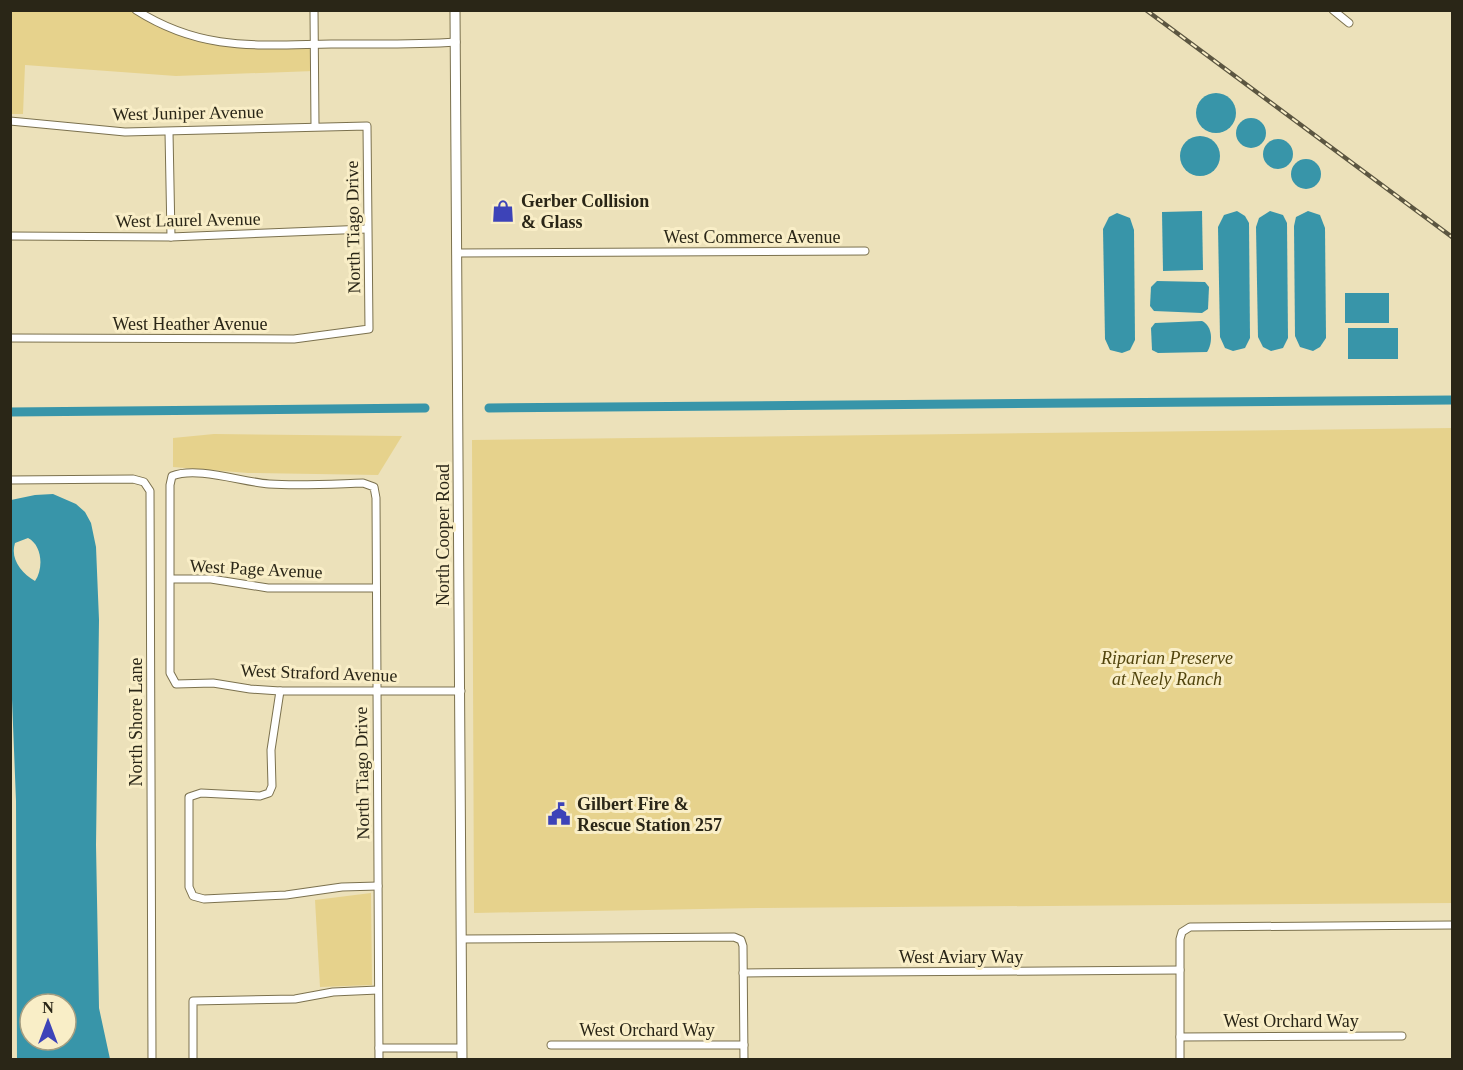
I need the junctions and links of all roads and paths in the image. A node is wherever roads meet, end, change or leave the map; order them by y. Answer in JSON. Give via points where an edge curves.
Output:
{"nodes":[{"id":1,"x":136,"y":10,"type":"edge"},
{"id":2,"x":314,"y":10,"type":"edge"},
{"id":3,"x":455,"y":10,"type":"edge"},
{"id":4,"x":1333,"y":10,"type":"edge"},
{"id":5,"x":1349,"y":23,"type":"dead end"},
{"id":6,"x":456,"y":42,"type":"junction"},
{"id":7,"x":314,"y":44,"type":"junction"},
{"id":8,"x":10,"y":121,"type":"edge"},
{"id":9,"x":315,"y":126,"type":"junction"},
{"id":10,"x":367,"y":126,"type":"joint"},
{"id":11,"x":169,"y":132,"type":"junction"},
{"id":12,"x":367,"y":229,"type":"junction"},
{"id":13,"x":10,"y":236,"type":"edge"},
{"id":14,"x":171,"y":237,"type":"junction"},
{"id":15,"x":865,"y":251,"type":"dead end"},
{"id":16,"x":458,"y":253,"type":"junction"},
{"id":17,"x":369,"y":329,"type":"joint"},
{"id":18,"x":10,"y":338,"type":"edge"},
{"id":19,"x":10,"y":480,"type":"edge"},
{"id":20,"x":171,"y":579,"type":"junction"},
{"id":21,"x":376,"y":588,"type":"junction"},
{"id":22,"x":280,"y":691,"type":"junction"},
{"id":23,"x":376,"y":691,"type":"junction"},
{"id":24,"x":461,"y":692,"type":"junction"},
{"id":25,"x":378,"y":886,"type":"junction"},
{"id":26,"x":1452,"y":925,"type":"edge"},
{"id":27,"x":462,"y":939,"type":"junction"},
{"id":28,"x":1180,"y":970,"type":"junction"},
{"id":29,"x":743,"y":974,"type":"junction"},
{"id":30,"x":378,"y":990,"type":"junction"},
{"id":31,"x":1402,"y":1036,"type":"dead end"},
{"id":32,"x":1180,"y":1037,"type":"junction"},
{"id":33,"x":551,"y":1045,"type":"dead end"},
{"id":34,"x":744,"y":1045,"type":"junction"},
{"id":35,"x":379,"y":1048,"type":"junction"},
{"id":36,"x":462,"y":1048,"type":"junction"},
{"id":37,"x":152,"y":1059,"type":"edge"},
{"id":38,"x":193,"y":1059,"type":"edge"},
{"id":39,"x":380,"y":1059,"type":"edge"},
{"id":40,"x":462,"y":1059,"type":"edge"},
{"id":41,"x":744,"y":1059,"type":"edge"},
{"id":42,"x":1180,"y":1059,"type":"edge"}],
"edges":[{"from":1,"to":7,"type":"street","via":[[187,36],[221,44]]},
{"from":2,"to":7,"type":"street"},
{"from":3,"to":6,"type":"main road","name":"North Cooper Road"},
{"from":4,"to":5,"type":"street"},
{"from":6,"to":7,"type":"street"},
{"from":6,"to":16,"type":"main road","name":"North Cooper Road"},
{"from":7,"to":9,"type":"street"},
{"from":8,"to":11,"type":"street","name":"West Juniper Avenue","via":[[125,132]]},
{"from":9,"to":10,"type":"street","name":"West Juniper Avenue"},
{"from":9,"to":11,"type":"street","name":"West Juniper Avenue"},
{"from":10,"to":12,"type":"street","name":"North Tiago Drive"},
{"from":11,"to":14,"type":"street"},
{"from":12,"to":14,"type":"street","name":"West Laurel Avenue"},
{"from":12,"to":17,"type":"street","name":"North Tiago Drive"},
{"from":13,"to":14,"type":"street","name":"West Laurel Avenue"},
{"from":15,"to":16,"type":"street","name":"West Commerce Avenue"},
{"from":16,"to":24,"type":"main road","name":"North Cooper Road"},
{"from":17,"to":18,"type":"street","name":"West Heather Avenue","via":[[294,339]]},
{"from":19,"to":37,"type":"street","name":"North Shore Lane","via":[[132,479],[144,482],[150,491]]},
{"from":20,"to":21,"type":"street","name":"West Page Avenue","via":[[211,579],[268,588]]},
{"from":20,"to":21,"type":"street","name":"North Tiago Drive","via":[[170,485],[172,476],[179,473],[268,484],[363,483],[374,487]]},
{"from":20,"to":22,"type":"street","name":"West Straford Avenue","via":[[170,673],[176,684],[213,683]]},
{"from":21,"to":23,"type":"street","name":"North Tiago Drive"},
{"from":22,"to":23,"type":"street","name":"West Straford Avenue"},
{"from":22,"to":25,"type":"street","via":[[269,793],[201,793],[189,797],[189,887],[193,896],[204,899],[286,895]]},
{"from":23,"to":24,"type":"street","name":"West Straford Avenue"},
{"from":23,"to":25,"type":"street","name":"North Tiago Drive"},
{"from":24,"to":27,"type":"main road","name":"North Cooper Road"},
{"from":25,"to":30,"type":"street","name":"North Tiago Drive"},
{"from":26,"to":28,"type":"street","via":[[1190,927],[1180,939]]},
{"from":27,"to":29,"type":"street","via":[[734,937],[741,940]]},
{"from":27,"to":36,"type":"main road","name":"North Cooper Road"},
{"from":28,"to":29,"type":"street","name":"West Aviary Way"},
{"from":28,"to":32,"type":"street"},
{"from":29,"to":34,"type":"street"},
{"from":30,"to":35,"type":"street","name":"North Tiago Drive"},
{"from":30,"to":38,"type":"street","via":[[295,999],[193,1001]]},
{"from":31,"to":32,"type":"street","name":"West Orchard Way"},
{"from":32,"to":42,"type":"street"},
{"from":33,"to":34,"type":"street","name":"West Orchard Way"},
{"from":34,"to":41,"type":"street"},
{"from":35,"to":36,"type":"street"},
{"from":35,"to":39,"type":"street","name":"North Tiago Drive"},
{"from":36,"to":40,"type":"main road","name":"North Cooper Road"}]}
